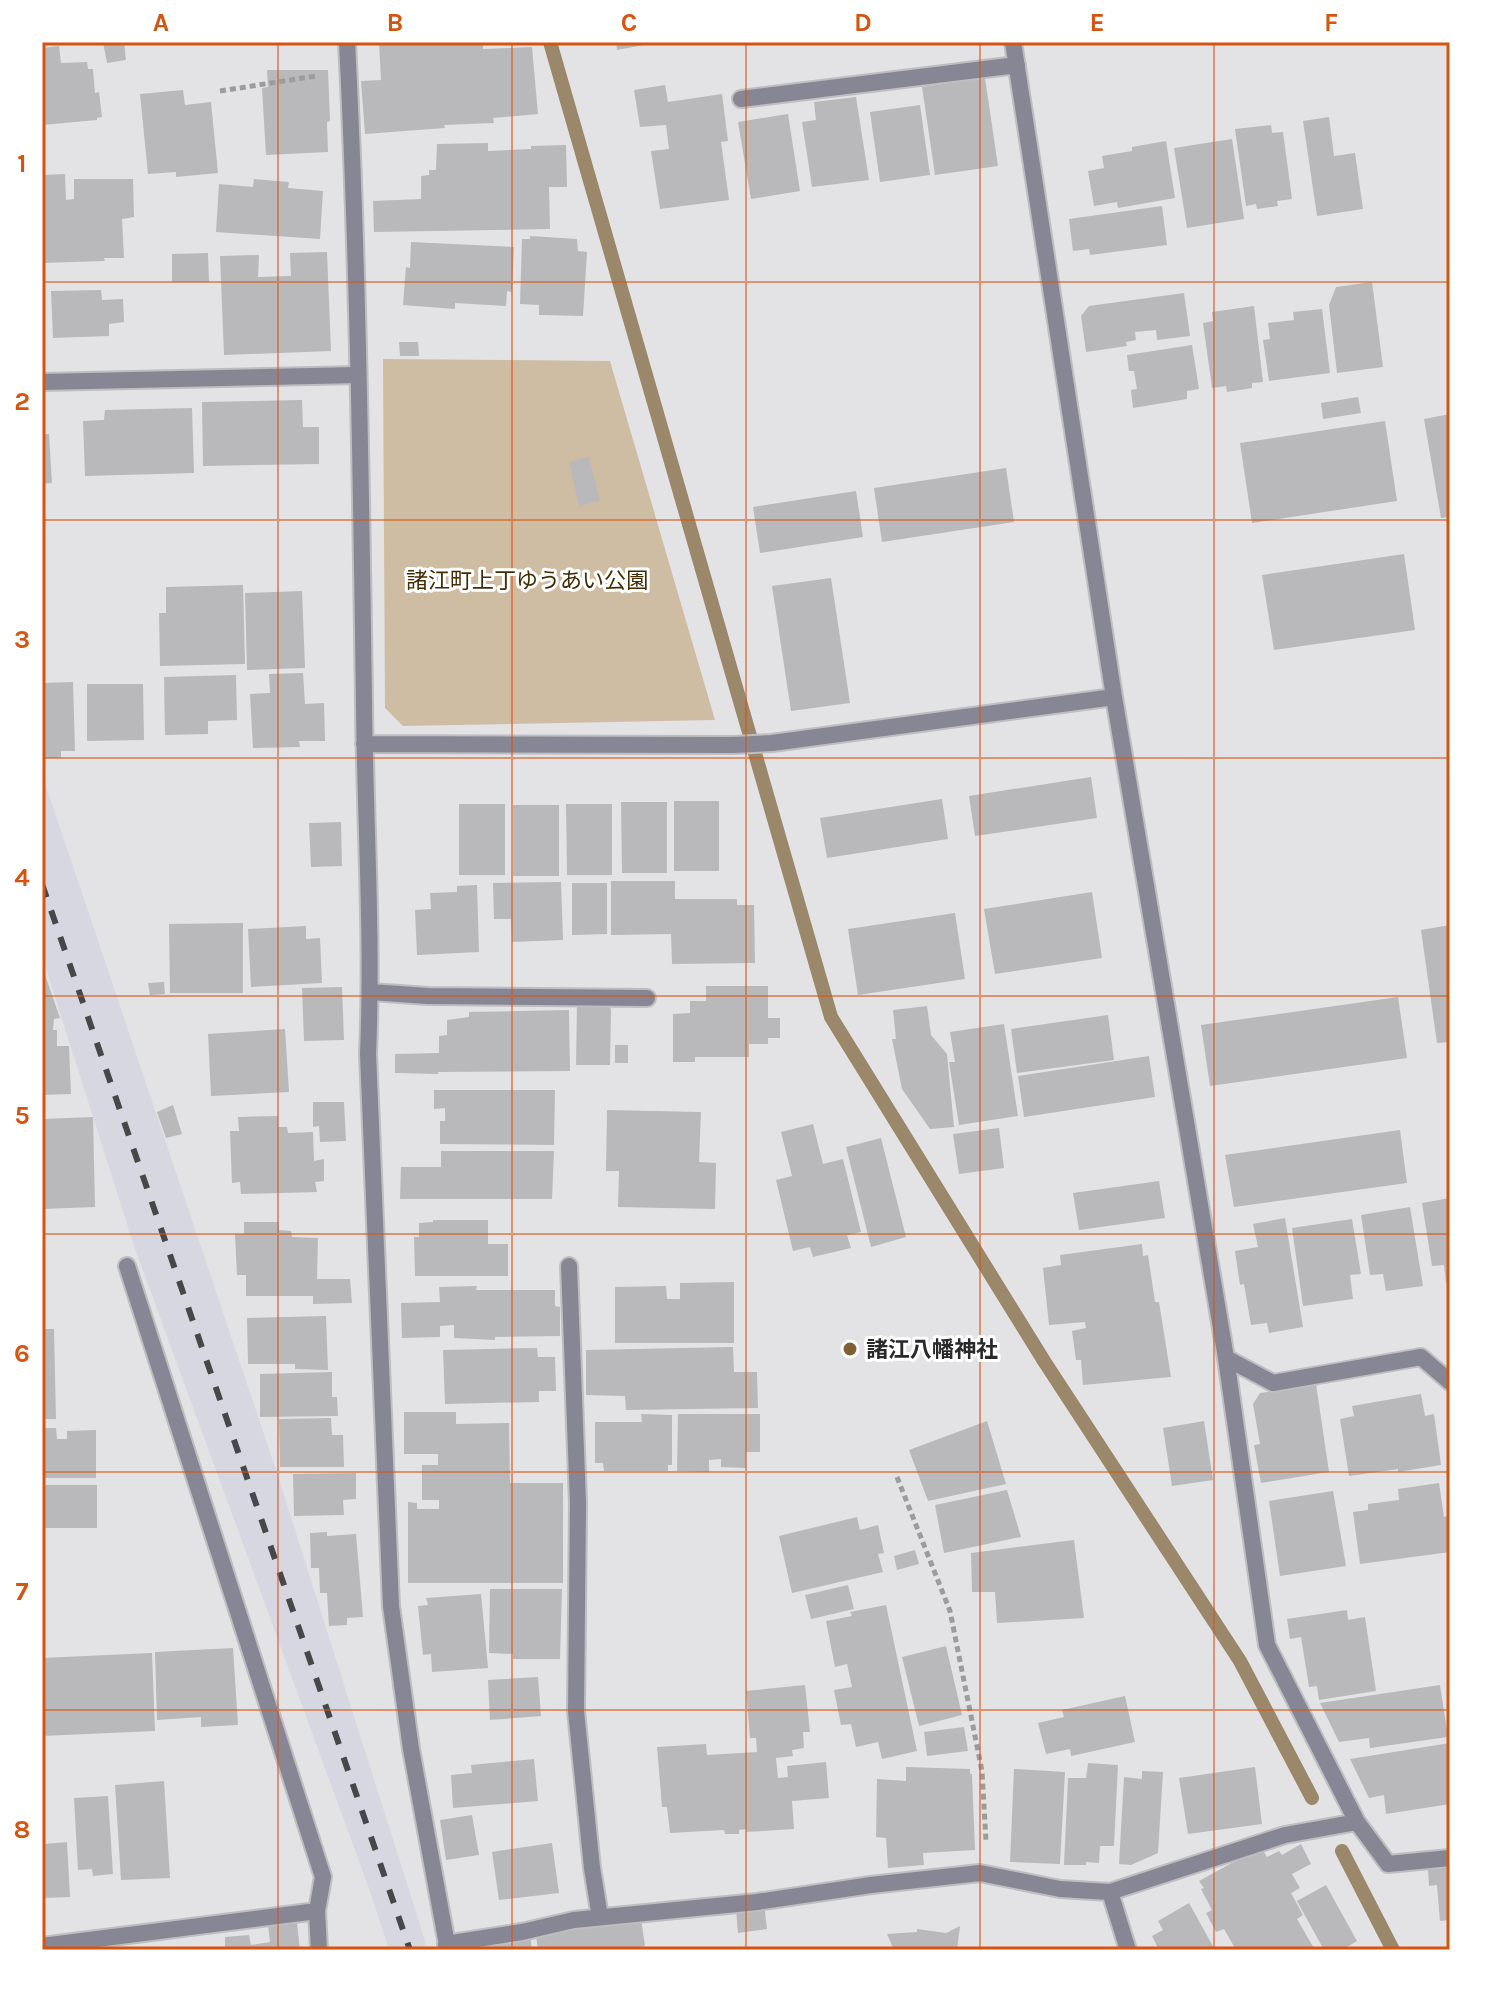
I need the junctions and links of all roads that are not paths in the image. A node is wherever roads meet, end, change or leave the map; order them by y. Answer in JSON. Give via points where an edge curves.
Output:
{"nodes":[{"id":1,"x":347,"y":42,"type":"edge"},
{"id":2,"x":1013,"y":42,"type":"edge"},
{"id":3,"x":1017,"y":65,"type":"junction"},
{"id":4,"x":741,"y":99,"type":"dead end"},
{"id":5,"x":358,"y":375,"type":"junction"},
{"id":6,"x":42,"y":382,"type":"edge"},
{"id":7,"x":1114,"y":697,"type":"junction"},
{"id":8,"x":364,"y":744,"type":"junction"},
{"id":9,"x":371,"y":992,"type":"junction"},
{"id":10,"x":647,"y":998,"type":"dead end"},
{"id":11,"x":127,"y":1266,"type":"dead end"},
{"id":12,"x":569,"y":1266,"type":"dead end"},
{"id":13,"x":1226,"y":1358,"type":"junction"},
{"id":14,"x":1450,"y":1382,"type":"edge"},
{"id":15,"x":1357,"y":1822,"type":"junction"},
{"id":16,"x":1450,"y":1858,"type":"edge"},
{"id":17,"x":1110,"y":1892,"type":"junction"},
{"id":18,"x":317,"y":1911,"type":"junction"},
{"id":19,"x":600,"y":1917,"type":"junction"},
{"id":20,"x":42,"y":1946,"type":"edge"},
{"id":21,"x":447,"y":1947,"type":"edge"},
{"id":22,"x":319,"y":1950,"type":"edge"},
{"id":23,"x":1128,"y":1950,"type":"edge"}],
"edges":[{"from":1,"to":5,"type":"street"},
{"from":2,"to":3,"type":"street"},
{"from":3,"to":4,"type":"street"},
{"from":3,"to":7,"type":"street"},
{"from":5,"to":6,"type":"street"},
{"from":5,"to":8,"type":"street"},
{"from":7,"to":8,"type":"street","via":[[772,743]]},
{"from":7,"to":13,"type":"street"},
{"from":8,"to":9,"type":"street"},
{"from":9,"to":10,"type":"street"},
{"from":9,"to":21,"type":"street","via":[[368,1054],[391,1606]]},
{"from":11,"to":18,"type":"street","via":[[323,1877]]},
{"from":12,"to":19,"type":"street","via":[[578,1503],[576,1711]]},
{"from":13,"to":14,"type":"street","via":[[1273,1383],[1421,1357]]},
{"from":13,"to":15,"type":"street","via":[[1267,1645]]},
{"from":15,"to":16,"type":"street","via":[[1388,1864]]},
{"from":15,"to":17,"type":"street","via":[[1285,1835]]},
{"from":17,"to":19,"type":"street","via":[[1060,1889],[980,1873]]},
{"from":17,"to":23,"type":"street"},
{"from":18,"to":20,"type":"street"},
{"from":18,"to":22,"type":"street"},
{"from":19,"to":21,"type":"street"}]}
